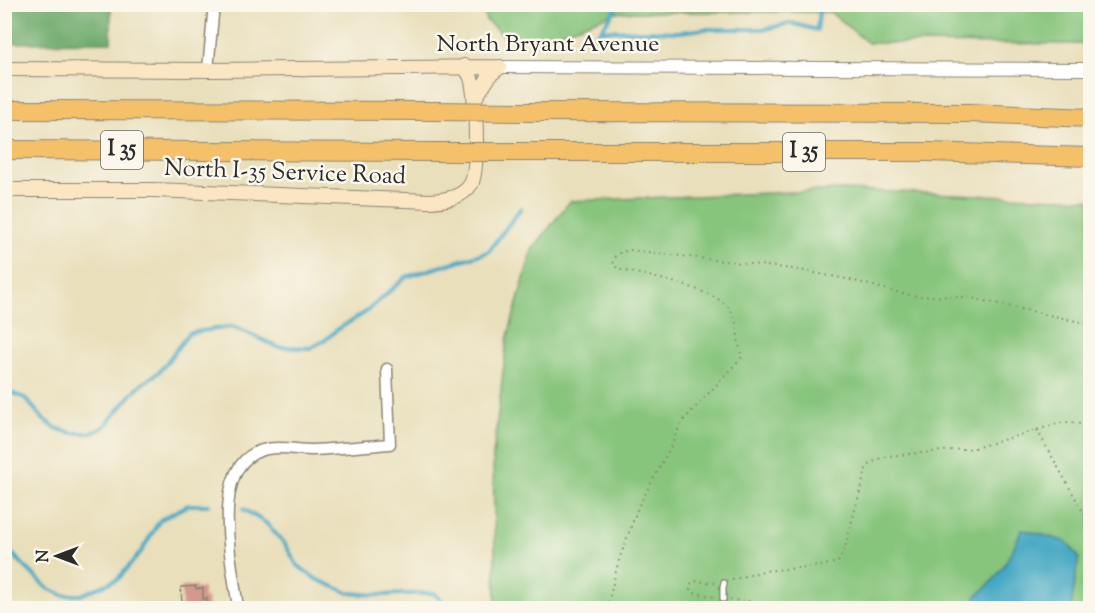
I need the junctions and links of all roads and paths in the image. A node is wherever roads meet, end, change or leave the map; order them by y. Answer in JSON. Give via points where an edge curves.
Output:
{"nodes":[{"id":1,"x":214,"y":4,"type":"edge"},
{"id":2,"x":464,"y":66,"type":"junction"},
{"id":3,"x":500,"y":67,"type":"junction"},
{"id":4,"x":4,"y":69,"type":"edge"},
{"id":5,"x":1090,"y":69,"type":"edge"},
{"id":6,"x":208,"y":70,"type":"junction"},
{"id":7,"x":475,"y":98,"type":"junction"},
{"id":8,"x":1090,"y":108,"type":"edge"},
{"id":9,"x":4,"y":110,"type":"edge"},
{"id":10,"x":1044,"y":116,"type":"junction"},
{"id":11,"x":1090,"y":118,"type":"edge"},
{"id":12,"x":4,"y":150,"type":"edge"},
{"id":13,"x":1090,"y":157,"type":"edge"},
{"id":14,"x":4,"y":190,"type":"edge"},
{"id":15,"x":1090,"y":324,"type":"edge"},
{"id":16,"x":387,"y":369,"type":"dead end"},
{"id":17,"x":1090,"y":426,"type":"edge"},
{"id":18,"x":1038,"y":430,"type":"junction"},
{"id":19,"x":1090,"y":524,"type":"edge"},
{"id":20,"x":724,"y":583,"type":"junction"},
{"id":21,"x":723,"y":599,"type":"junction"},
{"id":22,"x":238,"y":609,"type":"edge"},
{"id":23,"x":607,"y":609,"type":"edge"},
{"id":24,"x":774,"y":609,"type":"edge"}],
"edges":[{"from":1,"to":6,"type":"street"},
{"from":2,"to":3,"type":"main road","name":"North Bryant Avenue"},
{"from":2,"to":6,"type":"main road","name":"North Bryant Avenue"},
{"from":2,"to":7,"type":"main road","name":"North I-35 Service Road"},
{"from":3,"to":5,"type":"street","name":"North Bryant Avenue"},
{"from":3,"to":7,"type":"main road"},
{"from":4,"to":6,"type":"main road","name":"North Bryant Avenue"},
{"from":7,"to":14,"type":"main road","name":"North I-35 Service Road","via":[[475,176],[464,191],[444,200],[153,190]]},
{"from":8,"to":10,"type":"highway"},
{"from":9,"to":10,"type":"highway","number":"I 35","bridge":true},
{"from":10,"to":11,"type":"highway","number":"I 35"},
{"from":12,"to":13,"type":"highway","number":"I 35","bridge":true,"via":[[927,152]]},
{"from":15,"to":23,"type":"path","via":[[967,297],[904,294],[793,269],[621,252],[613,264],[618,269],[697,290],[725,303],[733,314],[741,357],[681,423],[638,507]]},
{"from":16,"to":22,"type":"street","via":[[390,444],[266,449],[252,454],[235,475],[229,491],[228,518]]},
{"from":17,"to":18,"type":"path","via":[[1070,422]]},
{"from":18,"to":19,"type":"path"},
{"from":18,"to":20,"type":"path","via":[[975,448],[887,456],[871,462],[838,562],[762,571]]},
{"from":20,"to":21,"type":"lane"},
{"from":20,"to":21,"type":"path","via":[[695,581],[690,589]]},
{"from":21,"to":24,"type":"path","via":[[762,602]]}]}
